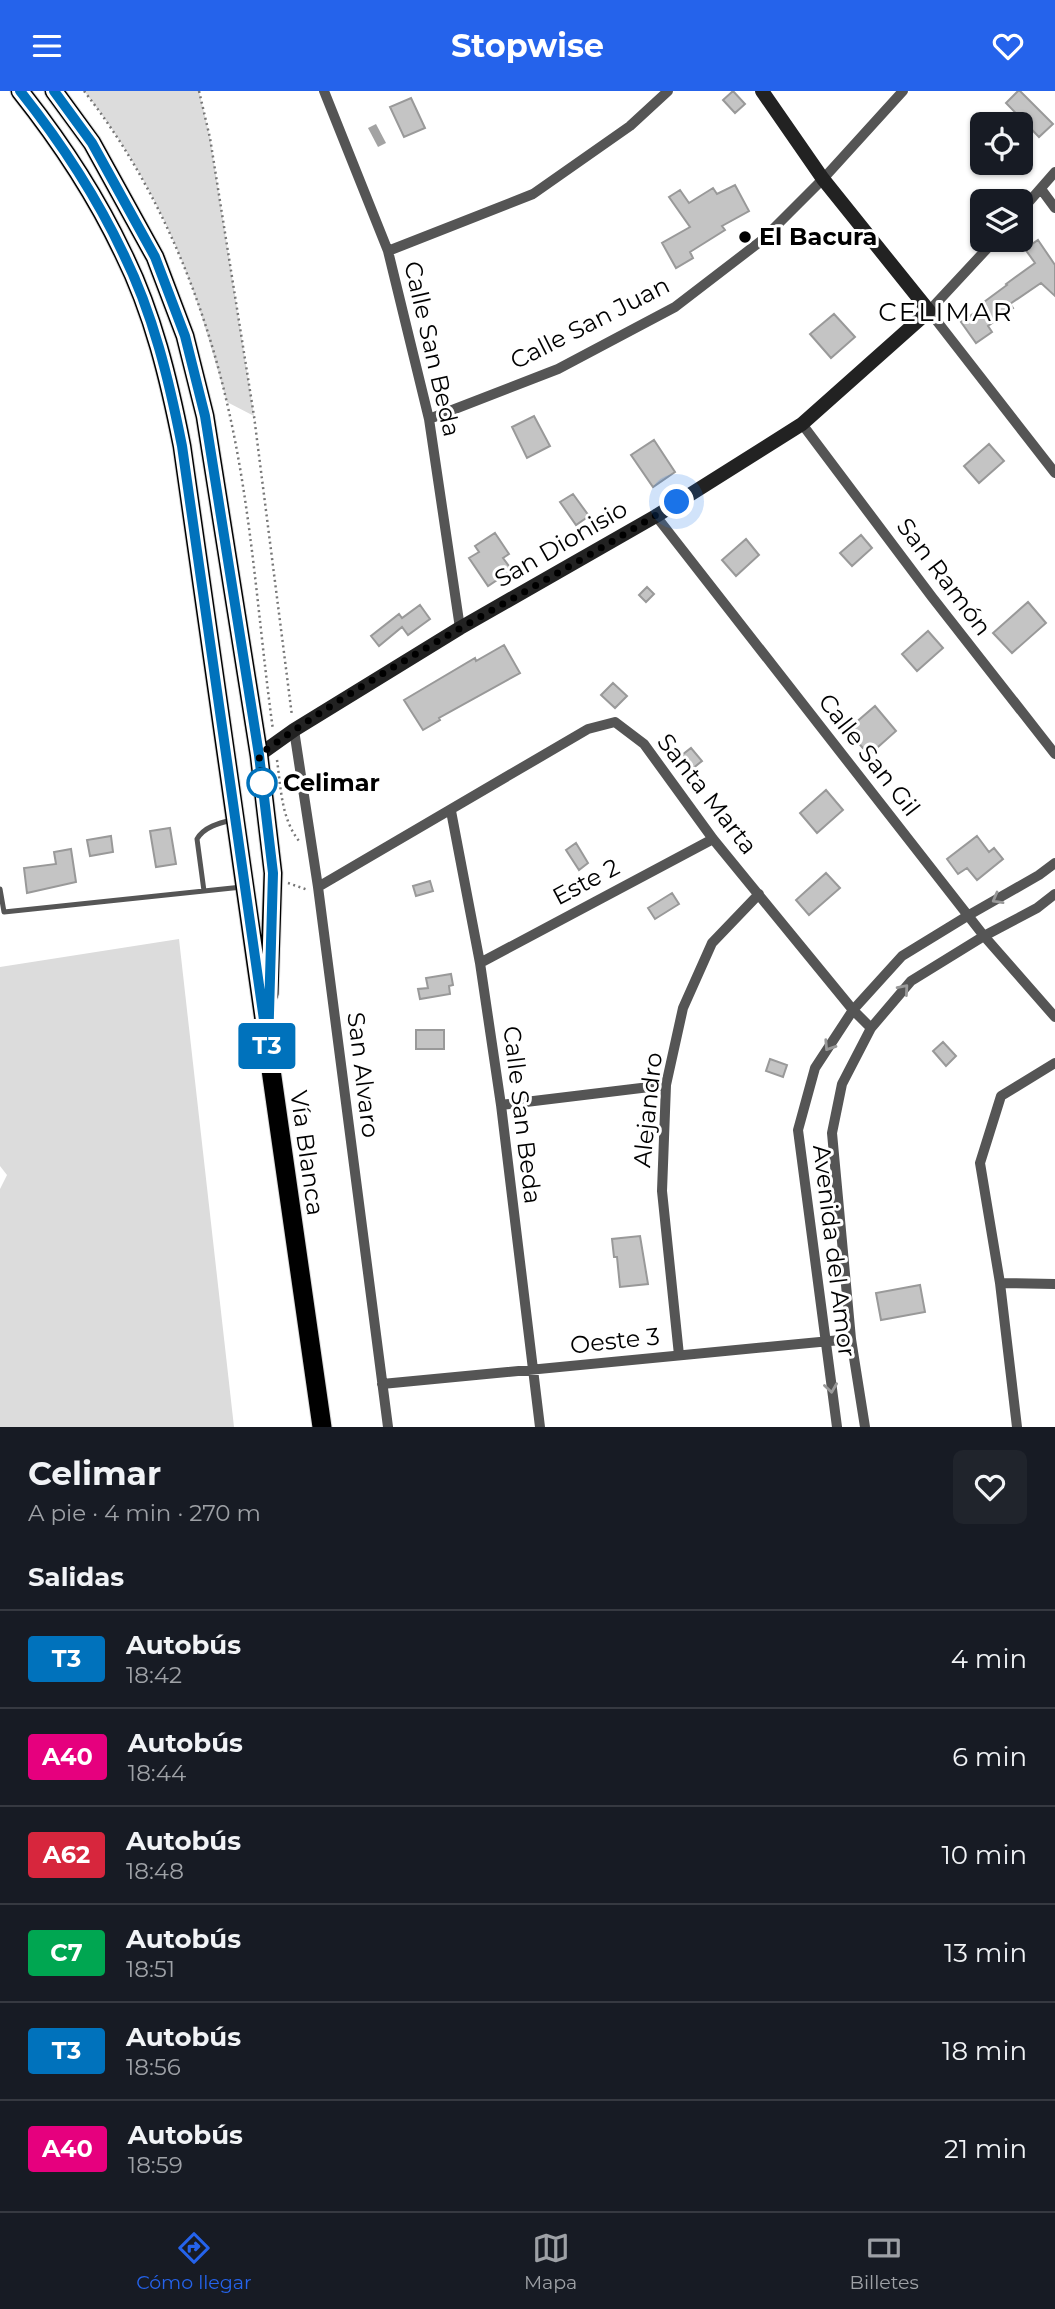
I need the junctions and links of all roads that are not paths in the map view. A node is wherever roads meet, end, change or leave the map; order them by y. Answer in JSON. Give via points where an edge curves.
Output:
{"nodes":[{"id":1,"x":20,"y":91,"type":"edge"},
{"id":2,"x":54,"y":91,"type":"edge"},
{"id":3,"x":668,"y":91,"type":"edge"},
{"id":4,"x":762,"y":91,"type":"edge"},
{"id":5,"x":903,"y":91,"type":"edge"},
{"id":6,"x":329,"y":92,"type":"edge"},
{"id":7,"x":1055,"y":172,"type":"edge"},
{"id":8,"x":823,"y":180,"type":"junction"},
{"id":9,"x":1041,"y":189,"type":"junction"},
{"id":10,"x":1033,"y":198,"type":"edge"},
{"id":11,"x":1055,"y":208,"type":"edge"},
{"id":12,"x":388,"y":251,"type":"junction"},
{"id":13,"x":984,"y":252,"type":"edge"},
{"id":14,"x":929,"y":311,"type":"junction"},
{"id":15,"x":429,"y":419,"type":"junction"},
{"id":16,"x":802,"y":424,"type":"junction"},
{"id":17,"x":1055,"y":473,"type":"edge"},
{"id":18,"x":656,"y":516,"type":"junction"},
{"id":19,"x":460,"y":628,"type":"junction"},
{"id":20,"x":294,"y":730,"type":"junction"},
{"id":21,"x":1055,"y":754,"type":"edge"},
{"id":22,"x":259,"y":755,"type":"junction"},
{"id":23,"x":452,"y":811,"type":"junction"},
{"id":24,"x":235,"y":820,"type":"junction"},
{"id":25,"x":713,"y":839,"type":"junction"},
{"id":26,"x":1055,"y":863,"type":"edge"},
{"id":27,"x":245,"y":887,"type":"junction"},
{"id":28,"x":318,"y":887,"type":"junction"},
{"id":29,"x":0,"y":889,"type":"edge"},
{"id":30,"x":204,"y":891,"type":"junction"},
{"id":31,"x":759,"y":894,"type":"junction"},
{"id":32,"x":1055,"y":894,"type":"edge"},
{"id":33,"x":2,"y":914,"type":"edge"},
{"id":34,"x":969,"y":915,"type":"junction"},
{"id":35,"x":984,"y":936,"type":"junction"},
{"id":36,"x":480,"y":963,"type":"junction"},
{"id":37,"x":853,"y":1010,"type":"junction"},
{"id":38,"x":1055,"y":1017,"type":"edge"},
{"id":39,"x":871,"y":1028,"type":"junction"},
{"id":40,"x":268,"y":1048,"type":"junction"},
{"id":41,"x":1055,"y":1063,"type":"edge"},
{"id":42,"x":666,"y":1085,"type":"junction"},
{"id":43,"x":500,"y":1105,"type":"junction"},
{"id":44,"x":1000,"y":1283,"type":"junction"},
{"id":45,"x":1055,"y":1284,"type":"edge"},
{"id":46,"x":851,"y":1339,"type":"junction"},
{"id":47,"x":824,"y":1342,"type":"junction"},
{"id":48,"x":679,"y":1356,"type":"junction"},
{"id":49,"x":532,"y":1370,"type":"junction"},
{"id":50,"x":382,"y":1384,"type":"junction"},
{"id":51,"x":322,"y":1427,"type":"edge"},
{"id":52,"x":388,"y":1427,"type":"edge"},
{"id":53,"x":540,"y":1427,"type":"edge"},
{"id":54,"x":836,"y":1427,"type":"edge"},
{"id":55,"x":865,"y":1427,"type":"edge"},
{"id":56,"x":1017,"y":1427,"type":"edge"}],
"edges":[{"from":1,"to":24,"type":"highway","name":"Vía Blanca","via":[[49,127],[123,252],[172,393]]},
{"from":2,"to":22,"type":"highway","via":[[92,143],[155,257],[185,336],[205,416]]},
{"from":3,"to":12,"type":"street","via":[[630,126],[533,194]]},
{"from":4,"to":8,"type":"street"},
{"from":5,"to":8,"type":"street","name":"Calle San Juan"},
{"from":6,"to":12,"type":"street","name":"Calle San Beda"},
{"from":7,"to":9,"type":"street"},
{"from":8,"to":14,"type":"street"},
{"from":8,"to":15,"type":"street","name":"Calle San Juan","via":[[761,241],[675,307],[558,369]]},
{"from":9,"to":10,"type":"street"},
{"from":9,"to":11,"type":"street"},
{"from":12,"to":15,"type":"street","name":"Calle San Beda"},
{"from":13,"to":14,"type":"street","name":"San Dionisio"},
{"from":14,"to":16,"type":"street","name":"San Dionisio"},
{"from":14,"to":17,"type":"street"},
{"from":15,"to":19,"type":"street","name":"Calle San Beda"},
{"from":16,"to":18,"type":"street","name":"San Dionisio"},
{"from":16,"to":21,"type":"street","name":"San Ramón"},
{"from":18,"to":19,"type":"street","name":"San Dionisio"},
{"from":18,"to":34,"type":"street","name":"Calle San Gil"},
{"from":19,"to":20,"type":"street","name":"San Dionisio"},
{"from":20,"to":22,"type":"street","name":"San Dionisio"},
{"from":20,"to":28,"type":"street","name":"San Alvaro"},
{"from":22,"to":40,"type":"highway","via":[[273,873]]},
{"from":23,"to":25,"type":"street","name":"Santa Marta","via":[[588,729],[615,722],[644,744]]},
{"from":23,"to":28,"type":"street","name":"Santa Marta"},
{"from":23,"to":36,"type":"street","name":"Calle San Beda"},
{"from":24,"to":27,"type":"highway","name":"Vía Blanca"},
{"from":24,"to":30,"type":"lane","via":[[219,823],[197,839]]},
{"from":25,"to":31,"type":"street","name":"Santa Marta"},
{"from":25,"to":36,"type":"street","name":"Este 2"},
{"from":26,"to":34,"type":"street","name":"Avenida del Amor","one_way":true},
{"from":27,"to":30,"type":"lane"},
{"from":27,"to":40,"type":"highway","name":"Vía Blanca"},
{"from":28,"to":50,"type":"street","name":"San Alvaro"},
{"from":29,"to":33,"type":"lane"},
{"from":30,"to":33,"type":"lane"},
{"from":31,"to":37,"type":"street","name":"Santa Marta"},
{"from":31,"to":42,"type":"street","name":"Alejandro","via":[[712,943],[683,1008]]},
{"from":32,"to":35,"type":"street","name":"Avenida del Amor"},
{"from":34,"to":35,"type":"street","name":"Calle San Gil"},
{"from":34,"to":37,"type":"street","name":"Avenida del Amor","via":[[902,956]]},
{"from":35,"to":38,"type":"street","name":"Calle San Gil"},
{"from":39,"to":35,"type":"street","name":"Avenida del Amor","one_way":true,"via":[[911,981]]},
{"from":36,"to":43,"type":"street","name":"Calle San Beda"},
{"from":37,"to":39,"type":"street","name":"Santa Marta"},
{"from":37,"to":47,"type":"street","name":"Avenida del Amor","one_way":true,"via":[[815,1068],[798,1130]]},
{"from":39,"to":46,"type":"street","name":"Avenida del Amor","via":[[842,1084],[832,1133]]},
{"from":40,"to":51,"type":"highway","name":"Vía Blanca"},
{"from":41,"to":44,"type":"street","via":[[1001,1096],[980,1163]]},
{"from":42,"to":43,"type":"street"},
{"from":42,"to":48,"type":"street","name":"Alejandro","via":[[662,1191]]},
{"from":43,"to":49,"type":"street","name":"Calle San Beda"},
{"from":44,"to":45,"type":"street"},
{"from":44,"to":56,"type":"street"},
{"from":46,"to":47,"type":"street","name":"Oeste 3"},
{"from":46,"to":55,"type":"street","name":"Avenida del Amor"},
{"from":47,"to":48,"type":"street","name":"Oeste 3"},
{"from":47,"to":54,"type":"street","name":"Avenida del Amor","one_way":true},
{"from":48,"to":49,"type":"street","name":"Oeste 3"},
{"from":49,"to":50,"type":"street","name":"Oeste 3"},
{"from":49,"to":53,"type":"street","name":"Calle San Beda"},
{"from":50,"to":52,"type":"street","name":"San Alvaro"}]}
